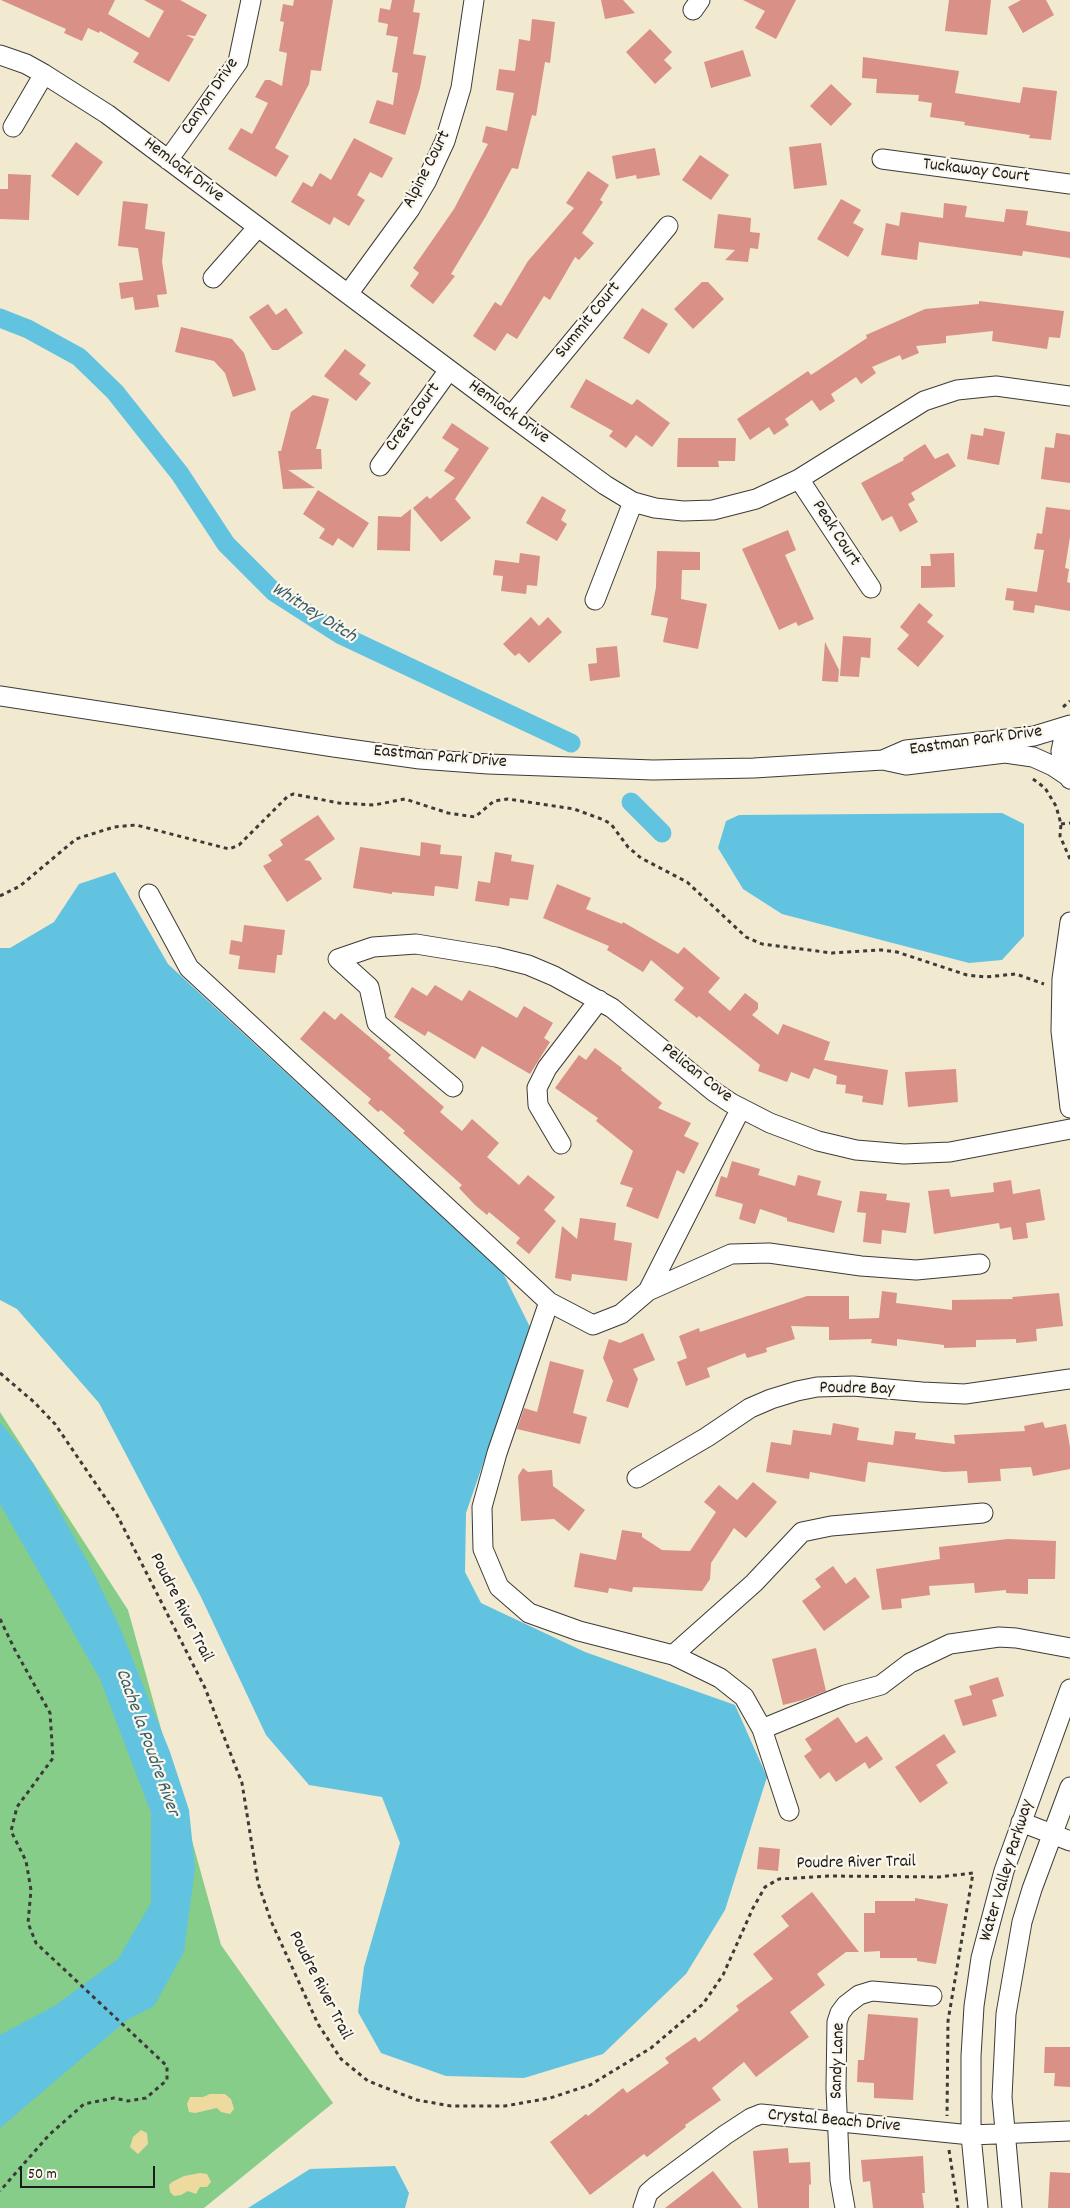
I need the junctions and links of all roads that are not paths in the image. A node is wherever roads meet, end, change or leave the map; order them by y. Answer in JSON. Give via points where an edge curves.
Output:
{"nodes":[{"id":1,"x":251,"y":0,"type":"edge"},
{"id":2,"x":474,"y":0,"type":"edge"},
{"id":3,"x":0,"y":55,"type":"edge"},
{"id":4,"x":44,"y":74,"type":"junction"},
{"id":5,"x":13,"y":127,"type":"dead end"},
{"id":6,"x":882,"y":159,"type":"dead end"},
{"id":7,"x":168,"y":160,"type":"junction"},
{"id":8,"x":1070,"y":184,"type":"edge"},
{"id":9,"x":668,"y":226,"type":"dead end"},
{"id":10,"x":258,"y":227,"type":"junction"},
{"id":11,"x":213,"y":278,"type":"dead end"},
{"id":12,"x":348,"y":294,"type":"junction"},
{"id":13,"x":449,"y":370,"type":"junction"},
{"id":14,"x":1070,"y":396,"type":"edge"},
{"id":15,"x":511,"y":416,"type":"junction"},
{"id":16,"x":380,"y":466,"type":"dead end"},
{"id":17,"x":799,"y":479,"type":"junction"},
{"id":18,"x":633,"y":502,"type":"junction"},
{"id":19,"x":871,"y":588,"type":"dead end"},
{"id":20,"x":595,"y":600,"type":"dead end"},
{"id":21,"x":0,"y":696,"type":"edge"},
{"id":22,"x":1070,"y":726,"type":"edge"},
{"id":23,"x":883,"y":760,"type":"junction"},
{"id":24,"x":1069,"y":777,"type":"edge"},
{"id":25,"x":149,"y":894,"type":"dead end"},
{"id":26,"x":1070,"y":922,"type":"edge"},
{"id":27,"x":599,"y":1000,"type":"junction"},
{"id":28,"x":452,"y":1087,"type":"dead end"},
{"id":29,"x":741,"y":1108,"type":"junction"},
{"id":30,"x":1070,"y":1108,"type":"edge"},
{"id":31,"x":1070,"y":1129,"type":"edge"},
{"id":32,"x":561,"y":1144,"type":"dead end"},
{"id":33,"x":980,"y":1264,"type":"dead end"},
{"id":34,"x":648,"y":1291,"type":"junction"},
{"id":35,"x":549,"y":1302,"type":"junction"},
{"id":36,"x":1070,"y":1379,"type":"edge"},
{"id":37,"x":636,"y":1478,"type":"dead end"},
{"id":38,"x":983,"y":1512,"type":"dead end"},
{"id":39,"x":1070,"y":1648,"type":"edge"},
{"id":40,"x":673,"y":1655,"type":"junction"},
{"id":41,"x":1070,"y":1689,"type":"edge"},
{"id":42,"x":762,"y":1729,"type":"junction"},
{"id":43,"x":1070,"y":1787,"type":"edge"},
{"id":44,"x":788,"y":1811,"type":"dead end"},
{"id":45,"x":1021,"y":1822,"type":"junction"},
{"id":46,"x":1061,"y":1838,"type":"edge"},
{"id":47,"x":932,"y":1996,"type":"dead end"},
{"id":48,"x":838,"y":2120,"type":"junction"},
{"id":49,"x":1070,"y":2131,"type":"edge"},
{"id":50,"x":971,"y":2135,"type":"junction"},
{"id":51,"x":1004,"y":2135,"type":"junction"},
{"id":52,"x":643,"y":2208,"type":"edge"},
{"id":53,"x":844,"y":2208,"type":"edge"},
{"id":54,"x":978,"y":2208,"type":"edge"},
{"id":55,"x":1012,"y":2208,"type":"edge"}],
"edges":[{"from":1,"to":7,"type":"street","name":"Canyon Drive","via":[[238,62]]},
{"from":2,"to":12,"type":"street","name":"Alpine Court","via":[[461,88],[446,141],[410,209]]},
{"from":3,"to":4,"type":"street","name":"Hemlock Drive"},
{"from":4,"to":5,"type":"street"},
{"from":4,"to":7,"type":"street","name":"Hemlock Drive","via":[[107,114]]},
{"from":6,"to":8,"type":"street","name":"Tuckaway Court"},
{"from":7,"to":10,"type":"street","name":"Hemlock Drive"},
{"from":9,"to":15,"type":"street","name":"Summit Court"},
{"from":10,"to":11,"type":"street"},
{"from":10,"to":12,"type":"street","name":"Hemlock Drive"},
{"from":12,"to":13,"type":"street","name":"Hemlock Drive"},
{"from":13,"to":15,"type":"street","name":"Hemlock Drive"},
{"from":13,"to":16,"type":"street","name":"Crest Court"},
{"from":14,"to":17,"type":"street","name":"Hemlock Drive","via":[[996,386],[934,396]]},
{"from":15,"to":18,"type":"street","name":"Hemlock Drive"},
{"from":17,"to":18,"type":"street","name":"Hemlock Drive","via":[[756,500],[713,510],[683,511]]},
{"from":17,"to":19,"type":"street","name":"Peak Court"},
{"from":18,"to":20,"type":"street"},
{"from":21,"to":23,"type":"street","name":"Eastman Park Drive","via":[[420,759],[488,764],[653,770]]},
{"from":22,"to":23,"type":"street","name":"Eastman Park Drive","via":[[1034,736],[906,750]]},
{"from":22,"to":24,"type":"street","via":[[1061,751]]},
{"from":23,"to":24,"type":"street","name":"Eastman Park Drive","via":[[906,765],[1006,753],[1033,757]]},
{"from":25,"to":35,"type":"street","via":[[189,968]]},
{"from":26,"to":30,"type":"street","via":[[1062,986],[1064,1065]]},
{"from":27,"to":28,"type":"street","name":"Pelican Cove","via":[[528,965],[466,951],[416,944],[373,947],[338,958],[369,987],[377,1023]]},
{"from":27,"to":29,"type":"street","name":"Pelican Cove","via":[[713,1090]]},
{"from":27,"to":32,"type":"street","via":[[547,1068],[538,1088],[538,1105]]},
{"from":29,"to":31,"type":"street","name":"Pelican Cove","via":[[818,1142],[879,1153],[950,1152]]},
{"from":29,"to":34,"type":"street"},
{"from":33,"to":34,"type":"street","via":[[916,1270],[769,1253],[731,1254]]},
{"from":34,"to":35,"type":"street","via":[[621,1314],[593,1325]]},
{"from":35,"to":40,"type":"street","via":[[497,1453],[482,1507],[483,1549],[499,1586],[529,1613],[579,1631]]},
{"from":36,"to":37,"type":"street","name":"Poudre Bay","via":[[965,1394],[853,1386],[797,1391],[750,1408]]},
{"from":38,"to":40,"type":"street","via":[[830,1526],[802,1532],[754,1583]]},
{"from":39,"to":42,"type":"street","via":[[999,1637],[950,1644],[910,1663],[881,1685],[845,1695]]},
{"from":40,"to":42,"type":"street","via":[[720,1678],[744,1697]]},
{"from":41,"to":45,"type":"street","name":"Water Valley Parkway"},
{"from":42,"to":44,"type":"street"},
{"from":43,"to":46,"type":"street","name":"Water Valley Parkway"},
{"from":45,"to":46,"type":"street"},
{"from":45,"to":50,"type":"street","name":"Water Valley Parkway","via":[[981,1958],[971,2056]]},
{"from":46,"to":51,"type":"street","name":"Water Valley Parkway","via":[[1025,1914],[1014,1967],[1006,2014],[1003,2063]]},
{"from":47,"to":48,"type":"street","name":"Sandy Lane","via":[[872,1991],[859,1995],[846,2005],[837,2022]]},
{"from":48,"to":50,"type":"street","name":"Crystal Beach Drive"},
{"from":48,"to":52,"type":"street","name":"Crystal Beach Drive","via":[[770,2114],[751,2118],[724,2134],[656,2186],[648,2193]]},
{"from":48,"to":53,"type":"street","name":"Sandy Lane"},
{"from":49,"to":51,"type":"street","name":"Crystal Beach Drive"},
{"from":50,"to":51,"type":"street","name":"Crystal Beach Drive"},
{"from":50,"to":54,"type":"street","name":"Water Valley Parkway"},
{"from":51,"to":55,"type":"street","name":"Water Valley Parkway"}]}
